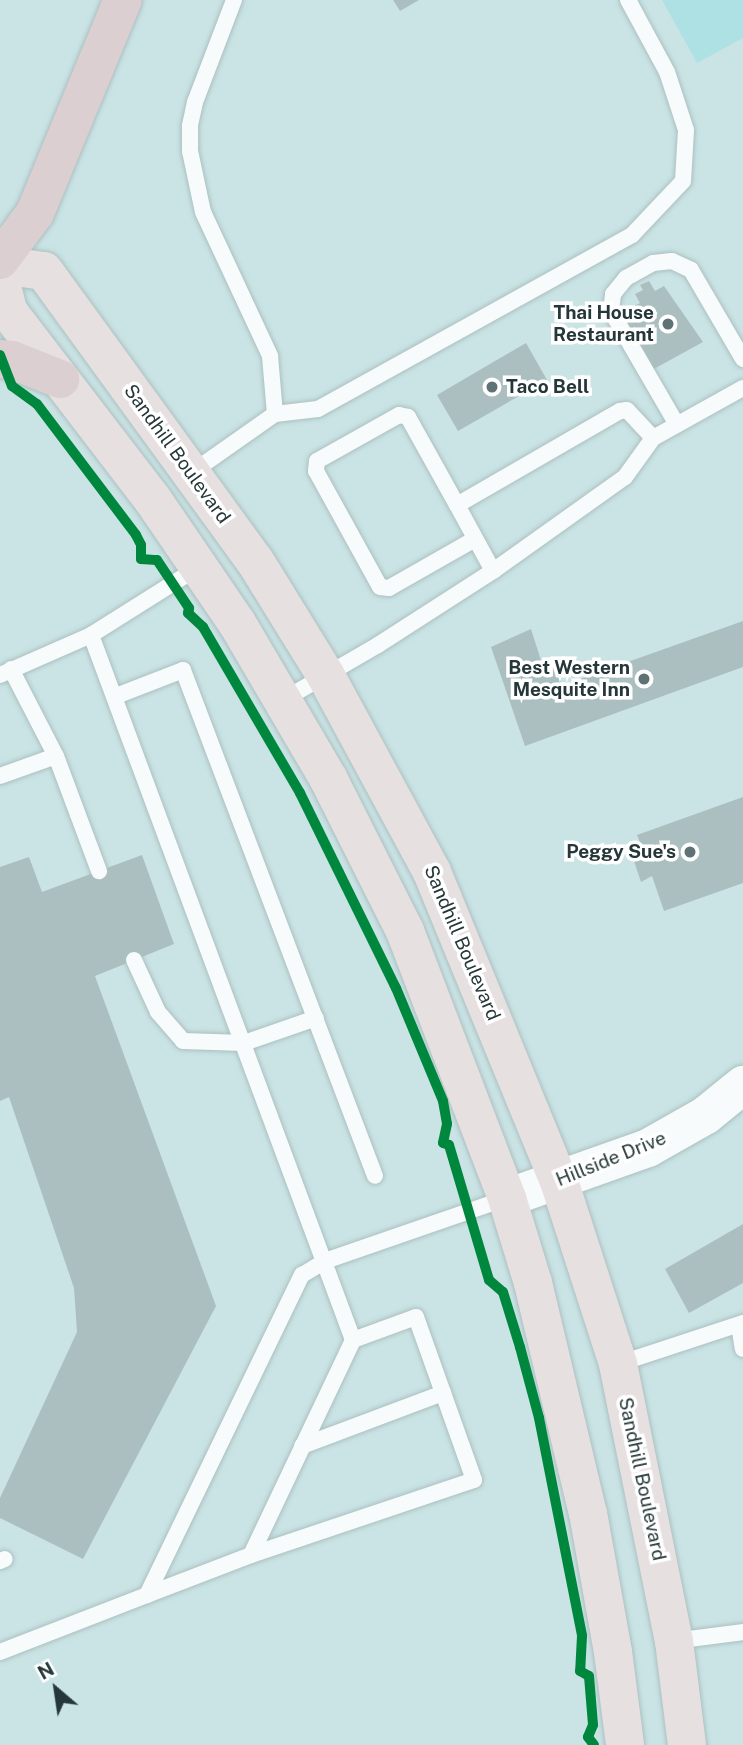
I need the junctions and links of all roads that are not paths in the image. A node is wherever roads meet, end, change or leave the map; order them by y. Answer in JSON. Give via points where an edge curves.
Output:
{"nodes":[{"id":1,"x":123,"y":0,"type":"edge"},
{"id":2,"x":234,"y":0,"type":"edge"},
{"id":3,"x":628,"y":0,"type":"edge"},
{"id":4,"x":0,"y":262,"type":"edge"},
{"id":5,"x":0,"y":278,"type":"edge"},
{"id":6,"x":0,"y":359,"type":"edge"},
{"id":7,"x":743,"y":359,"type":"edge"},
{"id":8,"x":60,"y":379,"type":"junction"},
{"id":9,"x":743,"y":388,"type":"edge"},
{"id":10,"x":275,"y":414,"type":"junction"},
{"id":11,"x":676,"y":423,"type":"junction"},
{"id":12,"x":653,"y":438,"type":"junction"},
{"id":13,"x":191,"y":473,"type":"junction"},
{"id":14,"x":153,"y":500,"type":"junction"},
{"id":15,"x":457,"y":505,"type":"junction"},
{"id":16,"x":475,"y":539,"type":"junction"},
{"id":17,"x":200,"y":566,"type":"junction"},
{"id":18,"x":493,"y":571,"type":"junction"},
{"id":19,"x":91,"y":635,"type":"junction"},
{"id":20,"x":5,"y":672,"type":"edge"},
{"id":21,"x":326,"y":676,"type":"junction"},
{"id":22,"x":116,"y":696,"type":"junction"},
{"id":23,"x":283,"y":700,"type":"junction"},
{"id":24,"x":56,"y":756,"type":"junction"},
{"id":25,"x":0,"y":776,"type":"edge"},
{"id":26,"x":99,"y":871,"type":"dead end"},
{"id":27,"x":134,"y":960,"type":"dead end"},
{"id":28,"x":316,"y":1018,"type":"junction"},
{"id":29,"x":244,"y":1043,"type":"junction"},
{"id":30,"x":743,"y":1086,"type":"edge"},
{"id":31,"x":374,"y":1176,"type":"dead end"},
{"id":32,"x":559,"y":1181,"type":"junction"},
{"id":33,"x":508,"y":1198,"type":"junction"},
{"id":34,"x":326,"y":1261,"type":"junction"},
{"id":35,"x":741,"y":1324,"type":"edge"},
{"id":36,"x":353,"y":1340,"type":"junction"},
{"id":37,"x":743,"y":1349,"type":"edge"},
{"id":38,"x":618,"y":1364,"type":"junction"},
{"id":39,"x":443,"y":1393,"type":"junction"},
{"id":40,"x":302,"y":1446,"type":"junction"},
{"id":41,"x":251,"y":1555,"type":"junction"},
{"id":42,"x":147,"y":1595,"type":"junction"},
{"id":43,"x":743,"y":1632,"type":"edge"},
{"id":44,"x":674,"y":1641,"type":"junction"},
{"id":45,"x":0,"y":1652,"type":"edge"},
{"id":46,"x":625,"y":1745,"type":"edge"},
{"id":47,"x":687,"y":1745,"type":"edge"}],
"edges":[{"from":1,"to":4,"type":"highway","via":[[35,213]]},
{"from":2,"to":10,"type":"lane","via":[[195,102],[190,151],[203,212],[270,356]]},
{"from":3,"to":10,"type":"lane","via":[[667,72],[686,130],[682,181],[632,235],[318,410]]},
{"from":4,"to":13,"type":"main road","name":"Sandhill Boulevard","via":[[44,271]]},
{"from":5,"to":8,"type":"main road","via":[[8,311]]},
{"from":6,"to":8,"type":"highway"},
{"from":7,"to":11,"type":"lane","via":[[691,270],[672,261],[653,263],[626,278],[613,294],[611,311]]},
{"from":8,"to":14,"type":"main road"},
{"from":9,"to":11,"type":"lane"},
{"from":10,"to":13,"type":"lane"},
{"from":11,"to":12,"type":"lane"},
{"from":12,"to":15,"type":"lane","via":[[627,410],[620,411]]},
{"from":12,"to":18,"type":"lane","via":[[625,477]]},
{"from":13,"to":14,"type":"main road"},
{"from":13,"to":21,"type":"main road","name":"Sandhill Boulevard","via":[[255,561]]},
{"from":14,"to":17,"type":"main road"},
{"from":15,"to":16,"type":"lane"},
{"from":15,"to":16,"type":"lane","via":[[408,417],[399,415],[317,461],[316,471],[380,587],[388,588]]},
{"from":16,"to":18,"type":"lane"},
{"from":17,"to":19,"type":"lane"},
{"from":17,"to":23,"type":"main road"},
{"from":18,"to":21,"type":"lane"},
{"from":19,"to":20,"type":"lane"},
{"from":19,"to":22,"type":"lane"},
{"from":20,"to":24,"type":"lane"},
{"from":21,"to":23,"type":"lane"},
{"from":21,"to":32,"type":"main road","name":"Sandhill Boulevard","via":[[432,872]]},
{"from":22,"to":28,"type":"lane","via":[[183,670]]},
{"from":22,"to":29,"type":"lane"},
{"from":23,"to":33,"type":"main road","via":[[405,931]]},
{"from":24,"to":25,"type":"lane"},
{"from":24,"to":26,"type":"lane"},
{"from":27,"to":29,"type":"lane","via":[[158,1012],[183,1041]]},
{"from":28,"to":29,"type":"lane"},
{"from":28,"to":31,"type":"lane"},
{"from":29,"to":34,"type":"lane"},
{"from":30,"to":32,"type":"main road","name":"Hillside Drive","via":[[706,1115],[649,1148]]},
{"from":32,"to":33,"type":"main road","name":"Hillside Drive"},
{"from":32,"to":38,"type":"main road","name":"Sandhill Boulevard"},
{"from":33,"to":34,"type":"lane"},
{"from":33,"to":46,"type":"main road","via":[[580,1470]]},
{"from":34,"to":36,"type":"lane"},
{"from":34,"to":42,"type":"lane","via":[[302,1275]]},
{"from":35,"to":37,"type":"lane"},
{"from":35,"to":38,"type":"lane"},
{"from":36,"to":39,"type":"lane","via":[[416,1317]]},
{"from":36,"to":40,"type":"lane"},
{"from":38,"to":44,"type":"main road","name":"Sandhill Boulevard"},
{"from":39,"to":40,"type":"lane"},
{"from":39,"to":41,"type":"lane","via":[[474,1480]]},
{"from":40,"to":41,"type":"lane"},
{"from":41,"to":42,"type":"lane"},
{"from":42,"to":45,"type":"lane"},
{"from":43,"to":44,"type":"lane"},
{"from":44,"to":47,"type":"main road","name":"Sandhill Boulevard"}]}
